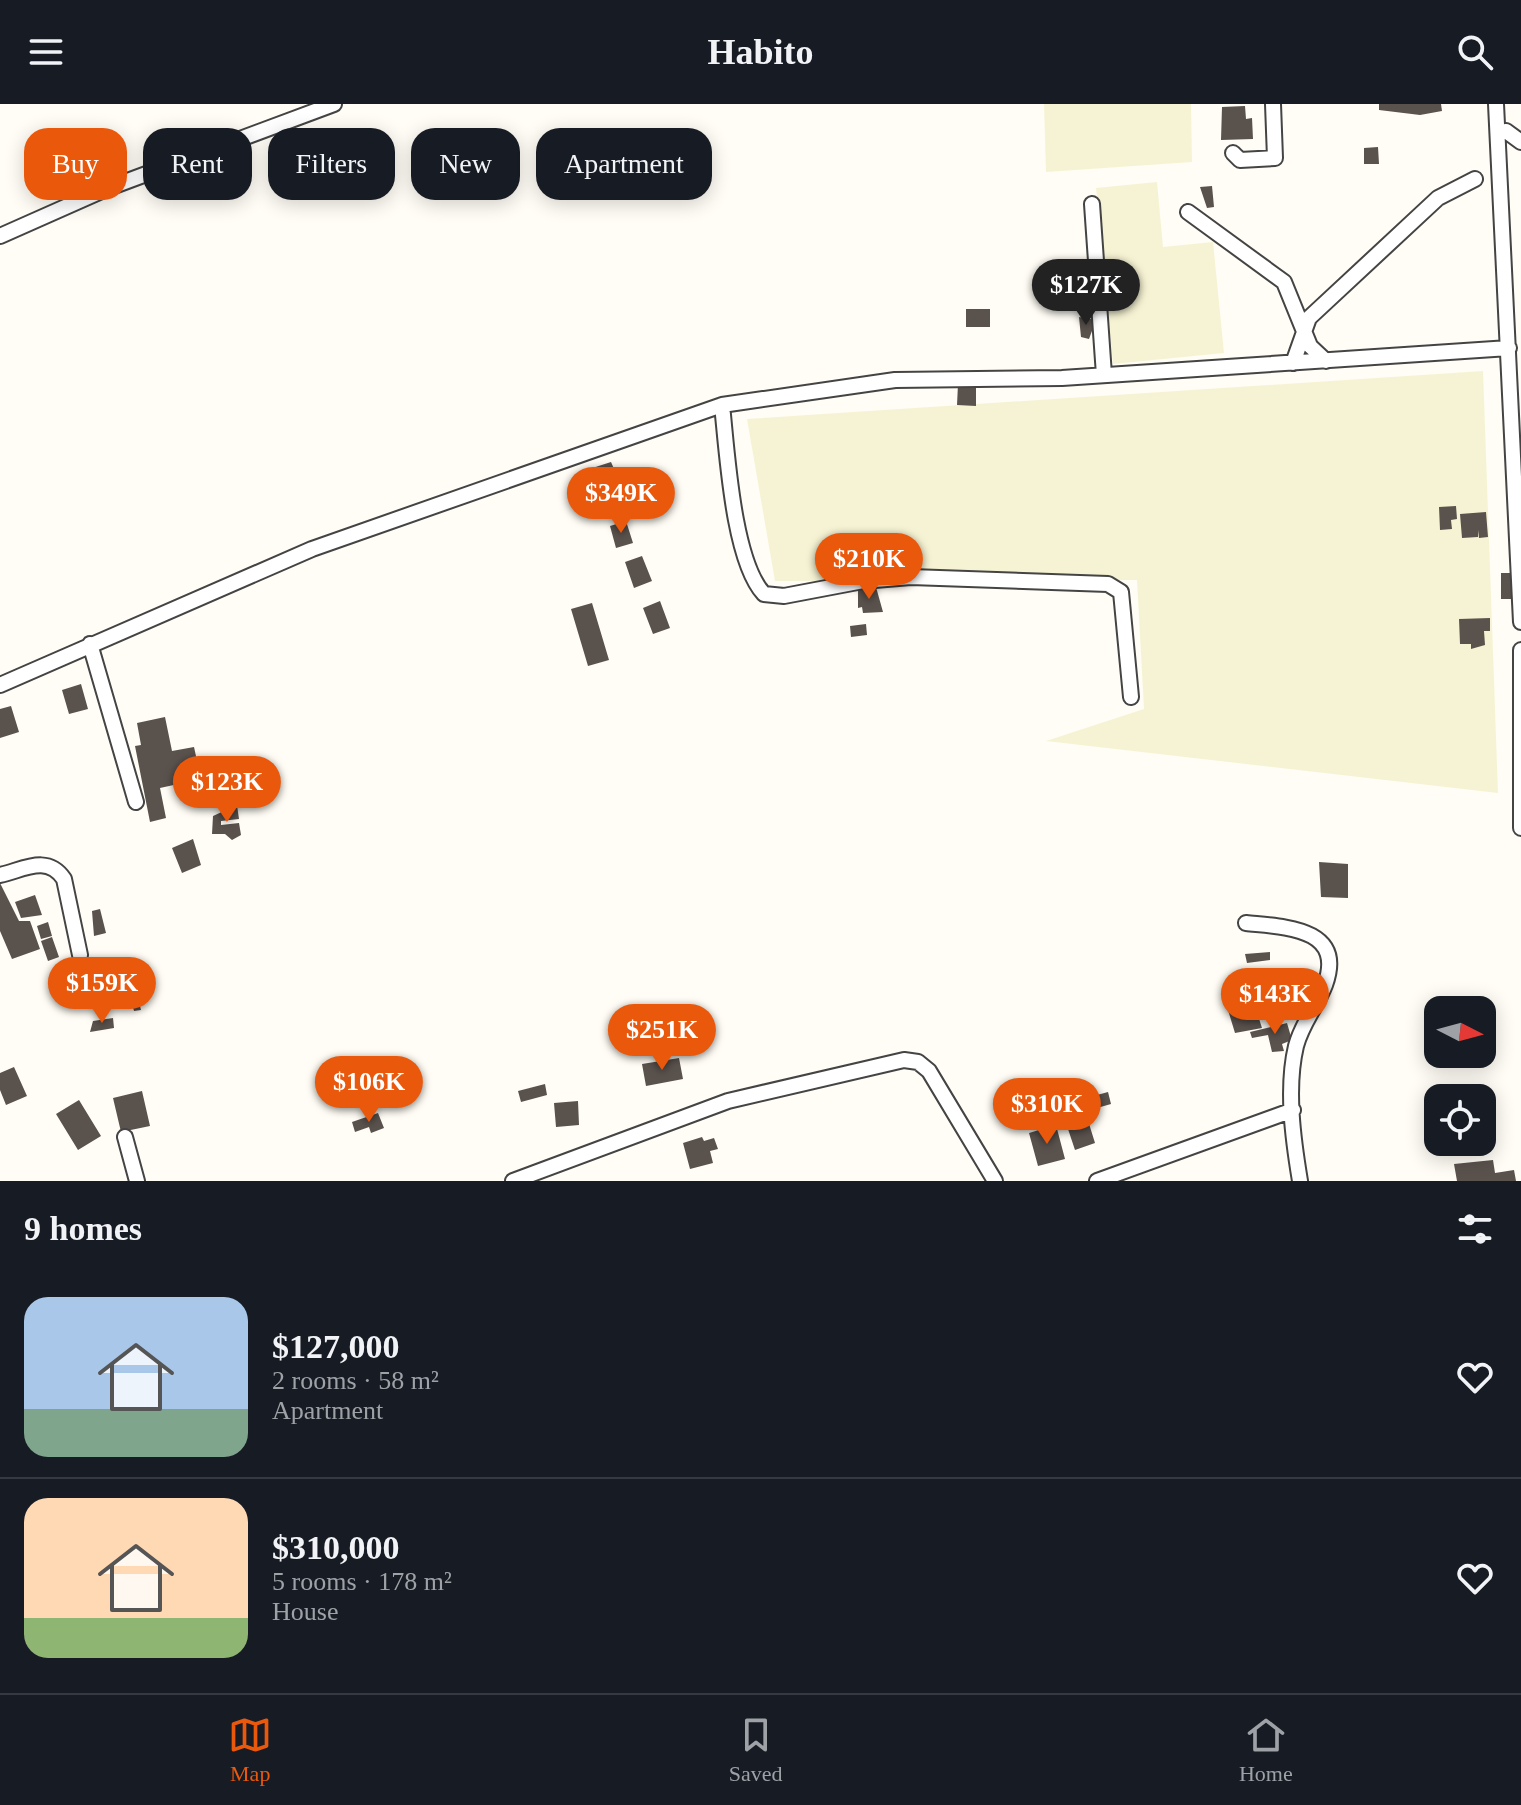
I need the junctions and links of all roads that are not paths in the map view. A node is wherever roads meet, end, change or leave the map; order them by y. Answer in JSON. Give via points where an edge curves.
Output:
{"nodes":[{"id":1,"x":334,"y":104,"type":"edge"},
{"id":2,"x":1273,"y":104,"type":"edge"},
{"id":3,"x":1496,"y":104,"type":"edge"},
{"id":4,"x":1506,"y":131,"type":"dead end"},
{"id":5,"x":1521,"y":142,"type":"edge"},
{"id":6,"x":1233,"y":153,"type":"dead end"},
{"id":7,"x":1475,"y":179,"type":"dead end"},
{"id":8,"x":1092,"y":204,"type":"dead end"},
{"id":9,"x":1188,"y":212,"type":"dead end"},
{"id":10,"x":0,"y":236,"type":"edge"},
{"id":11,"x":1303,"y":330,"type":"junction"},
{"id":12,"x":1509,"y":348,"type":"junction"},
{"id":13,"x":1326,"y":361,"type":"junction"},
{"id":14,"x":1293,"y":363,"type":"junction"},
{"id":15,"x":1104,"y":375,"type":"junction"},
{"id":16,"x":722,"y":405,"type":"junction"},
{"id":17,"x":1521,"y":622,"type":"edge"},
{"id":18,"x":90,"y":644,"type":"junction"},
{"id":19,"x":1521,"y":650,"type":"edge"},
{"id":20,"x":0,"y":685,"type":"edge"},
{"id":21,"x":1131,"y":697,"type":"dead end"},
{"id":22,"x":136,"y":802,"type":"dead end"},
{"id":23,"x":1521,"y":828,"type":"edge"},
{"id":24,"x":0,"y":875,"type":"edge"},
{"id":25,"x":1246,"y":923,"type":"dead end"},
{"id":26,"x":80,"y":955,"type":"dead end"},
{"id":27,"x":1293,"y":1110,"type":"junction"},
{"id":28,"x":125,"y":1137,"type":"dead end"},
{"id":29,"x":137,"y":1181,"type":"edge"},
{"id":30,"x":513,"y":1181,"type":"edge"},
{"id":31,"x":995,"y":1181,"type":"edge"},
{"id":32,"x":1097,"y":1181,"type":"edge"},
{"id":33,"x":1300,"y":1181,"type":"edge"}],
"edges":[{"from":1,"to":10,"type":"street","via":[[106,189]]},
{"from":2,"to":6,"type":"street","via":[[1275,158],[1240,160]]},
{"from":3,"to":12,"type":"street"},
{"from":4,"to":5,"type":"street"},
{"from":7,"to":11,"type":"street","via":[[1438,198],[1389,240]]},
{"from":8,"to":15,"type":"street"},
{"from":9,"to":11,"type":"street","via":[[1284,282]]},
{"from":11,"to":13,"type":"street"},
{"from":11,"to":14,"type":"street"},
{"from":12,"to":13,"type":"street"},
{"from":12,"to":17,"type":"street"},
{"from":13,"to":14,"type":"street"},
{"from":14,"to":15,"type":"street"},
{"from":15,"to":16,"type":"street","via":[[895,380]]},
{"from":16,"to":18,"type":"street","via":[[312,549]]},
{"from":16,"to":21,"type":"street","via":[[739,532],[764,594],[784,596],[911,577],[1108,584],[1121,592]]},
{"from":18,"to":20,"type":"street"},
{"from":18,"to":22,"type":"street"},
{"from":19,"to":23,"type":"street"},
{"from":24,"to":26,"type":"street","via":[[38,865],[56,869],[64,879]]},
{"from":25,"to":27,"type":"street","via":[[1306,931],[1318,939],[1328,958],[1325,985],[1297,1044]]},
{"from":27,"to":32,"type":"street"},
{"from":27,"to":33,"type":"street"},
{"from":28,"to":29,"type":"street"},
{"from":30,"to":31,"type":"street","via":[[718,1104],[904,1060],[929,1071]]}]}
